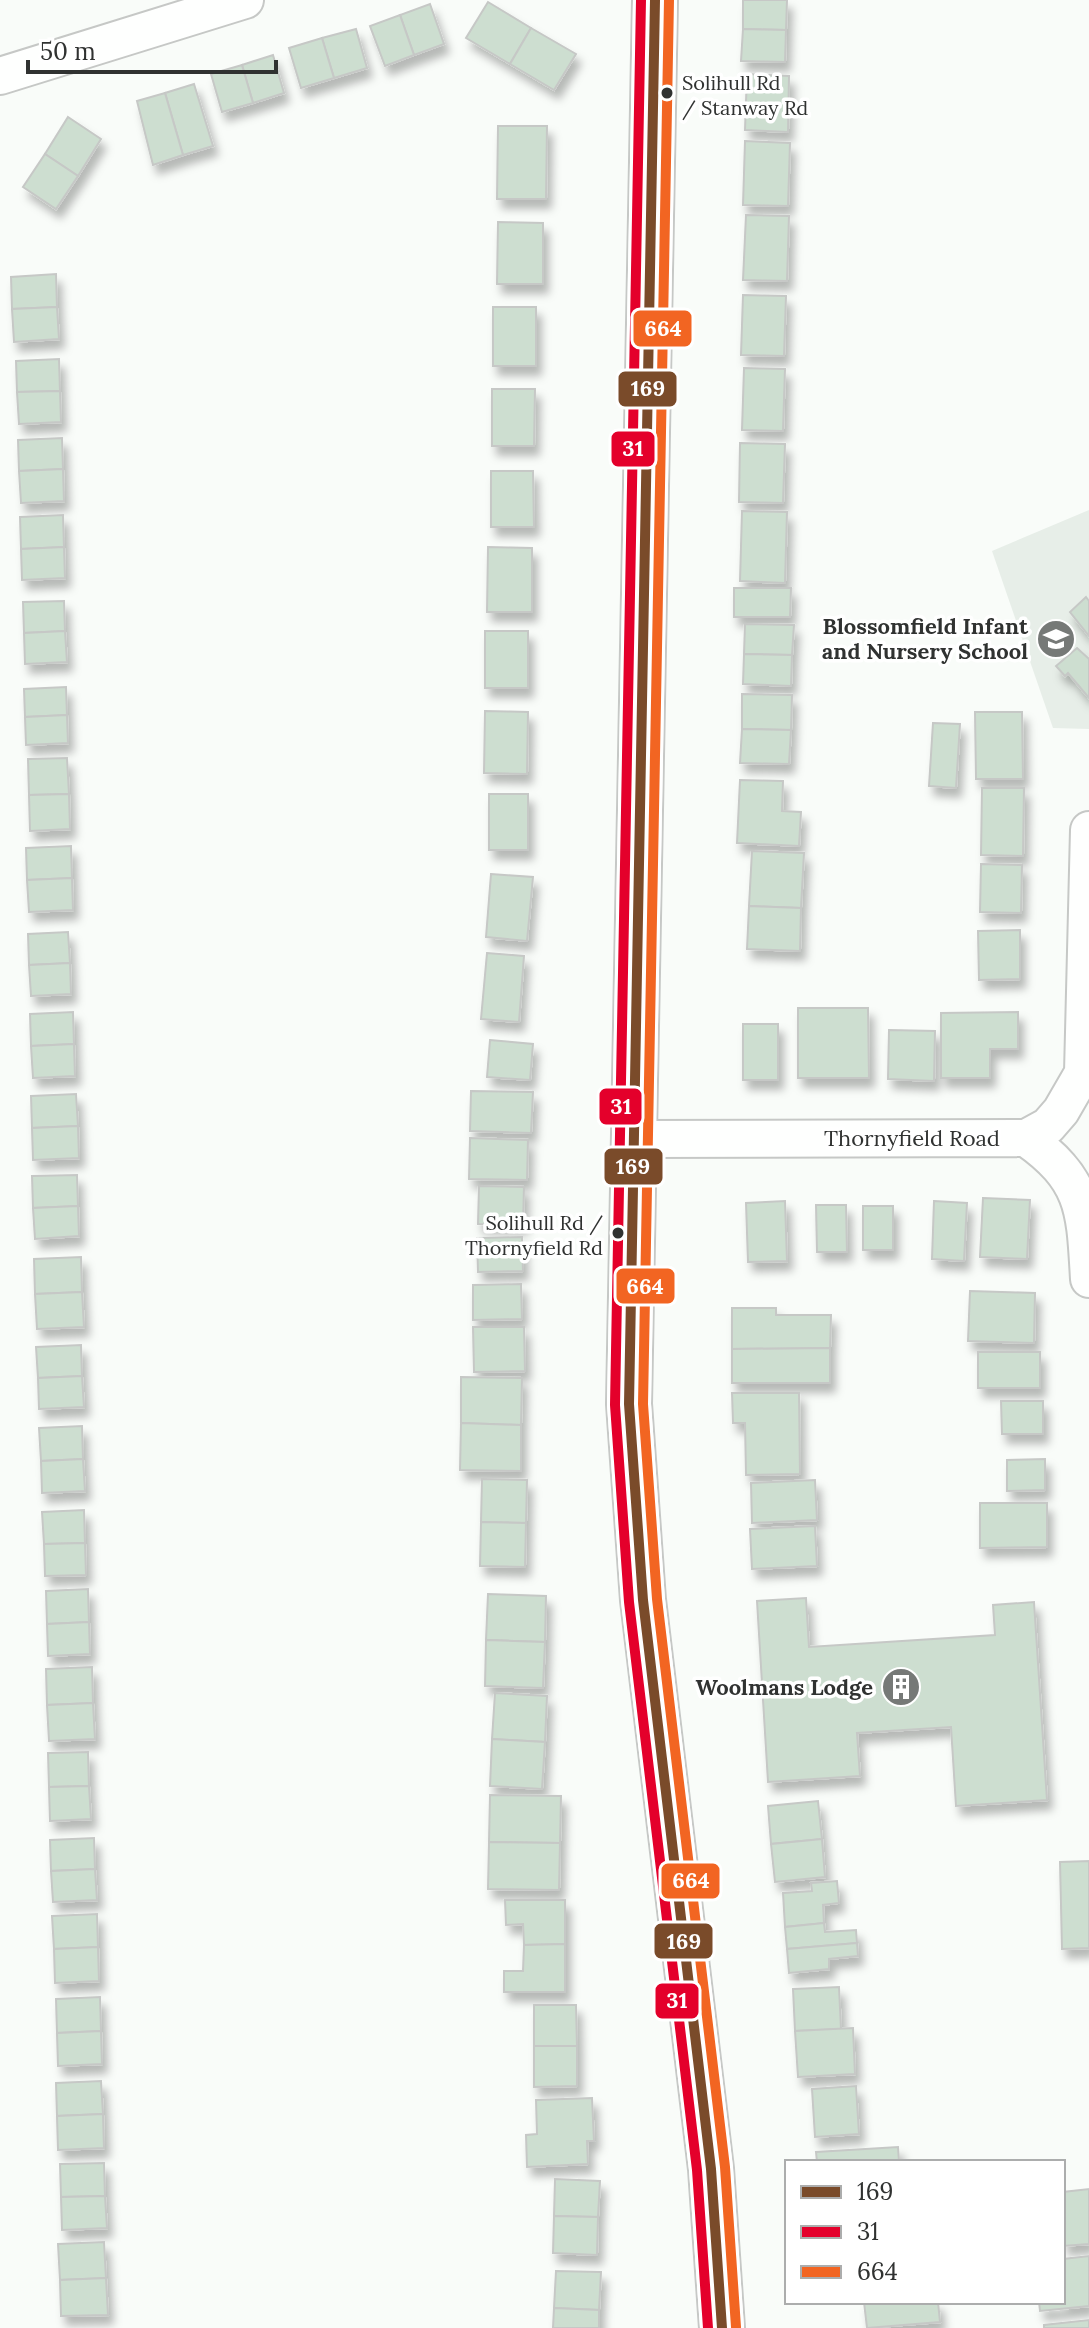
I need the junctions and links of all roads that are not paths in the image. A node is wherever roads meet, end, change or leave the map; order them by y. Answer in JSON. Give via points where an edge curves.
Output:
{"nodes":[{"id":1,"x":245,"y":0,"type":"edge"},
{"id":2,"x":655,"y":0,"type":"edge"},
{"id":3,"x":0,"y":76,"type":"edge"},
{"id":4,"x":1089,"y":830,"type":"edge"},
{"id":5,"x":1026,"y":1138,"type":"junction"},
{"id":6,"x":634,"y":1139,"type":"junction"},
{"id":7,"x":1089,"y":1279,"type":"edge"},
{"id":8,"x":722,"y":2328,"type":"edge"}],
"edges":[{"from":1,"to":3,"type":"street"},
{"from":2,"to":6,"type":"street"},
{"from":4,"to":5,"type":"street","via":[[1083,1073],[1048,1126]]},
{"from":5,"to":6,"type":"street","name":"Thornyfield Road"},
{"from":5,"to":7,"type":"street","name":"Thornyfield Road","via":[[1064,1169],[1078,1193],[1086,1221]]},
{"from":6,"to":8,"type":"street","via":[[629,1404],[643,1600],[711,2169]]}]}
